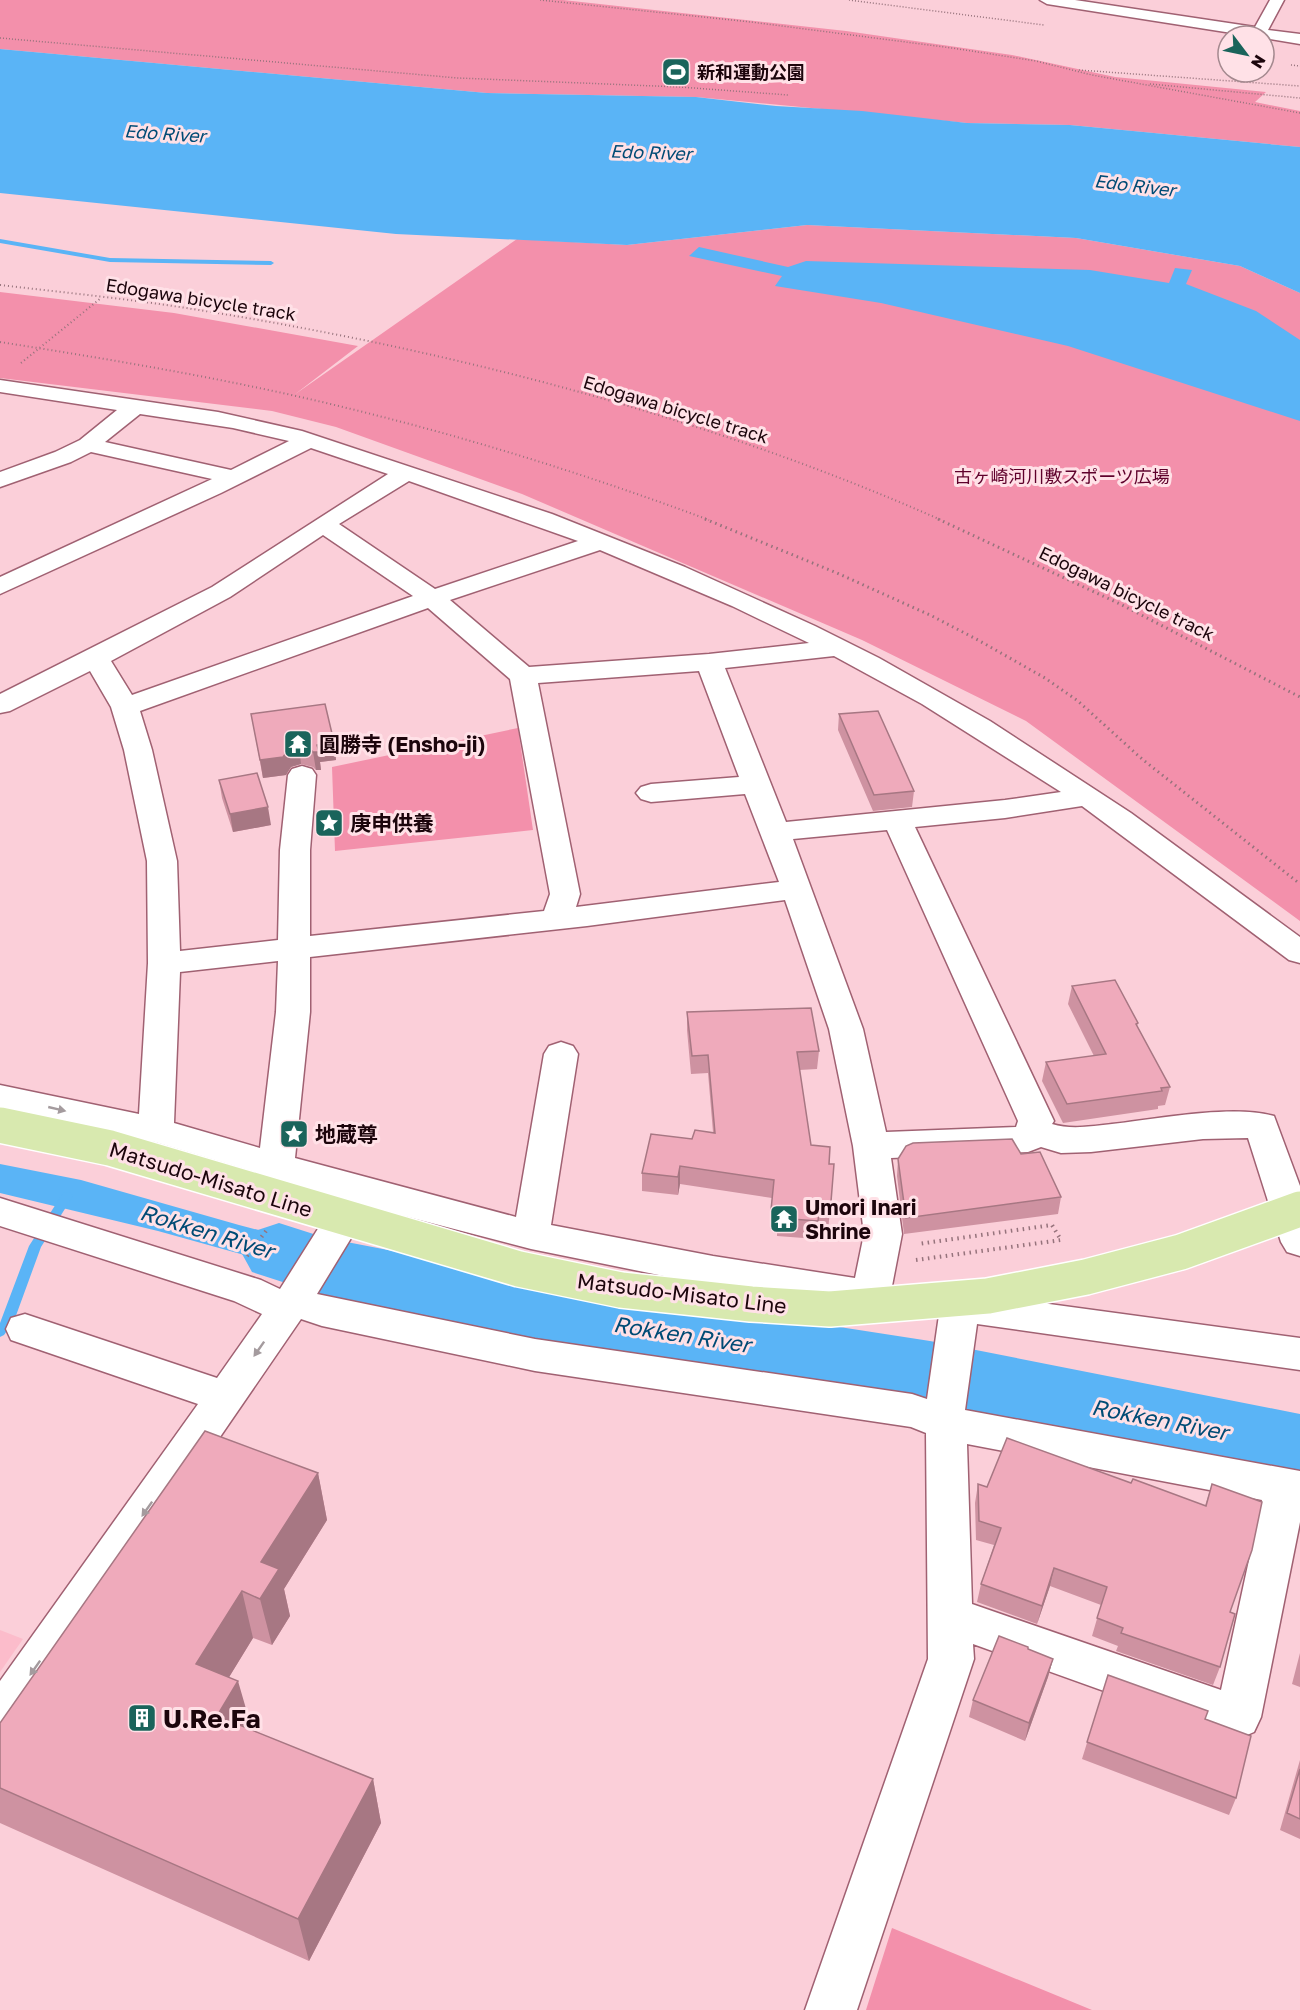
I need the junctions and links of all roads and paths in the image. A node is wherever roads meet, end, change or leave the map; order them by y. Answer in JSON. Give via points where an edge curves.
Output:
{"nodes":[{"id":1,"x":540,"y":0,"type":"edge"},
{"id":2,"x":849,"y":0,"type":"edge"},
{"id":3,"x":1047,"y":0,"type":"edge"},
{"id":4,"x":1088,"y":3,"type":"edge"},
{"id":5,"x":1270,"y":7,"type":"edge"},
{"id":6,"x":1291,"y":15,"type":"dead end"},
{"id":7,"x":1263,"y":24,"type":"edge"},
{"id":8,"x":1044,"y":25,"type":"dead end"},
{"id":9,"x":1216,"y":25,"type":"edge"},
{"id":10,"x":1276,"y":35,"type":"edge"},
{"id":11,"x":0,"y":38,"type":"edge"},
{"id":12,"x":1300,"y":39,"type":"edge"},
{"id":13,"x":1068,"y":69,"type":"junction"},
{"id":14,"x":1123,"y":81,"type":"junction"},
{"id":15,"x":1300,"y":86,"type":"edge"},
{"id":16,"x":788,"y":94,"type":"dead end"},
{"id":17,"x":1300,"y":98,"type":"edge"},
{"id":18,"x":1300,"y":113,"type":"edge"},
{"id":19,"x":0,"y":285,"type":"edge"},
{"id":20,"x":102,"y":297,"type":"junction"},
{"id":21,"x":39,"y":348,"type":"dead end"},
{"id":22,"x":4,"y":390,"type":"edge"},
{"id":23,"x":136,"y":406,"type":"junction"},
{"id":24,"x":308,"y":440,"type":"junction"},
{"id":25,"x":88,"y":445,"type":"junction"},
{"id":26,"x":407,"y":472,"type":"junction"},
{"id":27,"x":233,"y":477,"type":"junction"},
{"id":28,"x":0,"y":480,"type":"edge"},
{"id":29,"x":323,"y":524,"type":"junction"},
{"id":30,"x":602,"y":541,"type":"junction"},
{"id":31,"x":0,"y":586,"type":"edge"},
{"id":32,"x":432,"y":598,"type":"junction"},
{"id":33,"x":837,"y":648,"type":"junction"},
{"id":34,"x":96,"y":658,"type":"junction"},
{"id":35,"x":709,"y":662,"type":"junction"},
{"id":36,"x":523,"y":676,"type":"junction"},
{"id":37,"x":1300,"y":697,"type":"edge"},
{"id":38,"x":0,"y":705,"type":"edge"},
{"id":39,"x":125,"y":707,"type":"junction"},
{"id":40,"x":302,"y":775,"type":"dead end"},
{"id":41,"x":757,"y":784,"type":"junction"},
{"id":42,"x":651,"y":793,"type":"dead end"},
{"id":43,"x":1086,"y":797,"type":"junction"},
{"id":44,"x":897,"y":819,"type":"junction"},
{"id":45,"x":776,"y":832,"type":"junction"},
{"id":46,"x":797,"y":889,"type":"junction"},
{"id":47,"x":557,"y":918,"type":"junction"},
{"id":48,"x":294,"y":947,"type":"junction"},
{"id":49,"x":1300,"y":953,"type":"edge"},
{"id":50,"x":164,"y":963,"type":"junction"},
{"id":51,"x":561,"y":1054,"type":"dead end"},
{"id":52,"x":0,"y":1097,"type":"edge"},
{"id":53,"x":0,"y":1125,"type":"edge"},
{"id":54,"x":141,"y":1127,"type":"junction"},
{"id":55,"x":1032,"y":1131,"type":"junction"},
{"id":56,"x":0,"y":1144,"type":"edge"},
{"id":57,"x":871,"y":1146,"type":"junction"},
{"id":58,"x":276,"y":1164,"type":"junction"},
{"id":59,"x":361,"y":1191,"type":"junction"},
{"id":60,"x":1300,"y":1209,"type":"edge"},
{"id":61,"x":0,"y":1212,"type":"edge"},
{"id":62,"x":268,"y":1228,"type":"dead end"},
{"id":63,"x":531,"y":1235,"type":"junction"},
{"id":64,"x":1300,"y":1242,"type":"edge"},
{"id":65,"x":917,"y":1244,"type":"dead end"},
{"id":66,"x":912,"y":1260,"type":"dead end"},
{"id":67,"x":242,"y":1262,"type":"dead end"},
{"id":68,"x":870,"y":1296,"type":"junction"},
{"id":69,"x":290,"y":1305,"type":"junction"},
{"id":70,"x":958,"y":1318,"type":"junction"},
{"id":71,"x":25,"y":1329,"type":"dead end"},
{"id":72,"x":1300,"y":1354,"type":"edge"},
{"id":73,"x":226,"y":1397,"type":"junction"},
{"id":74,"x":946,"y":1417,"type":"junction"},
{"id":75,"x":1293,"y":1488,"type":"edge"},
{"id":76,"x":950,"y":1616,"type":"junction"},
{"id":77,"x":0,"y":1719,"type":"edge"},
{"id":78,"x":831,"y":2010,"type":"edge"}],
"edges":[{"from":1,"to":13,"type":"path","via":[[872,36],[1010,56]]},
{"from":2,"to":8,"type":"path"},
{"from":3,"to":4,"type":"street"},
{"from":4,"to":9,"type":"street"},
{"from":5,"to":6,"type":"street"},
{"from":5,"to":7,"type":"street"},
{"from":10,"to":12,"type":"street"},
{"from":11,"to":16,"type":"path","via":[[458,78]]},
{"from":13,"to":14,"type":"path"},
{"from":13,"to":15,"type":"path"},
{"from":14,"to":17,"type":"path"},
{"from":14,"to":18,"type":"path"},
{"from":19,"to":20,"type":"path","name":"Edogawa bicycle track"},
{"from":20,"to":21,"type":"path"},
{"from":20,"to":37,"type":"path","name":"Edogawa bicycle track","via":[[281,324],[465,363],[561,387],[737,441],[812,467],[1047,568]]},
{"from":22,"to":23,"type":"street"},
{"from":23,"to":24,"type":"street","via":[[243,423]]},
{"from":23,"to":25,"type":"street"},
{"from":24,"to":26,"type":"street"},
{"from":24,"to":27,"type":"street"},
{"from":25,"to":27,"type":"street"},
{"from":25,"to":28,"type":"street"},
{"from":26,"to":29,"type":"street"},
{"from":26,"to":30,"type":"street"},
{"from":27,"to":31,"type":"street"},
{"from":29,"to":32,"type":"street"},
{"from":29,"to":34,"type":"street","via":[[221,592]]},
{"from":30,"to":32,"type":"street"},
{"from":30,"to":33,"type":"street"},
{"from":32,"to":36,"type":"street"},
{"from":32,"to":39,"type":"street"},
{"from":33,"to":35,"type":"street"},
{"from":33,"to":43,"type":"street","via":[[932,698]]},
{"from":34,"to":38,"type":"street"},
{"from":34,"to":39,"type":"street"},
{"from":35,"to":36,"type":"street"},
{"from":35,"to":41,"type":"street"},
{"from":36,"to":47,"type":"street","via":[[565,894]]},
{"from":39,"to":50,"type":"street","via":[[162,861]]},
{"from":40,"to":48,"type":"street","via":[[295,850]]},
{"from":41,"to":42,"type":"street"},
{"from":41,"to":45,"type":"street"},
{"from":43,"to":44,"type":"street"},
{"from":43,"to":49,"type":"street"},
{"from":44,"to":45,"type":"street"},
{"from":44,"to":55,"type":"street","via":[[1036,1121]]},
{"from":45,"to":46,"type":"street"},
{"from":46,"to":47,"type":"street"},
{"from":46,"to":57,"type":"street","via":[[846,1029]]},
{"from":47,"to":48,"type":"street"},
{"from":48,"to":50,"type":"street"},
{"from":48,"to":58,"type":"street","via":[[293,1012]]},
{"from":50,"to":54,"type":"street"},
{"from":51,"to":63,"type":"street"},
{"from":52,"to":54,"type":"street","one_way":true},
{"from":53,"to":60,"type":"main road","name":"Matsudo-Misato Line","bridge":true,"via":[[121,1151],[519,1269],[621,1290],[830,1309],[988,1296],[1086,1277],[1181,1252]]},
{"from":54,"to":56,"type":"street","via":[[46,1144]]},
{"from":54,"to":58,"type":"street"},
{"from":55,"to":57,"type":"street","via":[[1028,1138]]},
{"from":55,"to":64,"type":"street","via":[[1061,1140],[1203,1126],[1262,1125]]},
{"from":57,"to":68,"type":"street","via":[[883,1234]]},
{"from":58,"to":59,"type":"street"},
{"from":59,"to":63,"type":"street"},
{"from":59,"to":69,"type":"street"},
{"from":61,"to":69,"type":"street"},
{"from":62,"to":67,"type":"path"},
{"from":63,"to":68,"type":"street","via":[[713,1271]]},
{"from":65,"to":66,"type":"path","via":[[1053,1225],[1060,1240]]},
{"from":68,"to":70,"type":"street"},
{"from":69,"to":73,"type":"street","one_way":true},
{"from":69,"to":74,"type":"street","via":[[535,1354]]},
{"from":70,"to":72,"type":"street"},
{"from":70,"to":74,"type":"street"},
{"from":71,"to":73,"type":"street"},
{"from":73,"to":77,"type":"street","one_way":true},
{"from":74,"to":75,"type":"street"},
{"from":74,"to":76,"type":"street"},
{"from":75,"to":76,"type":"street","via":[[1238,1716]]},
{"from":76,"to":78,"type":"street","via":[[951,1659]]}]}
